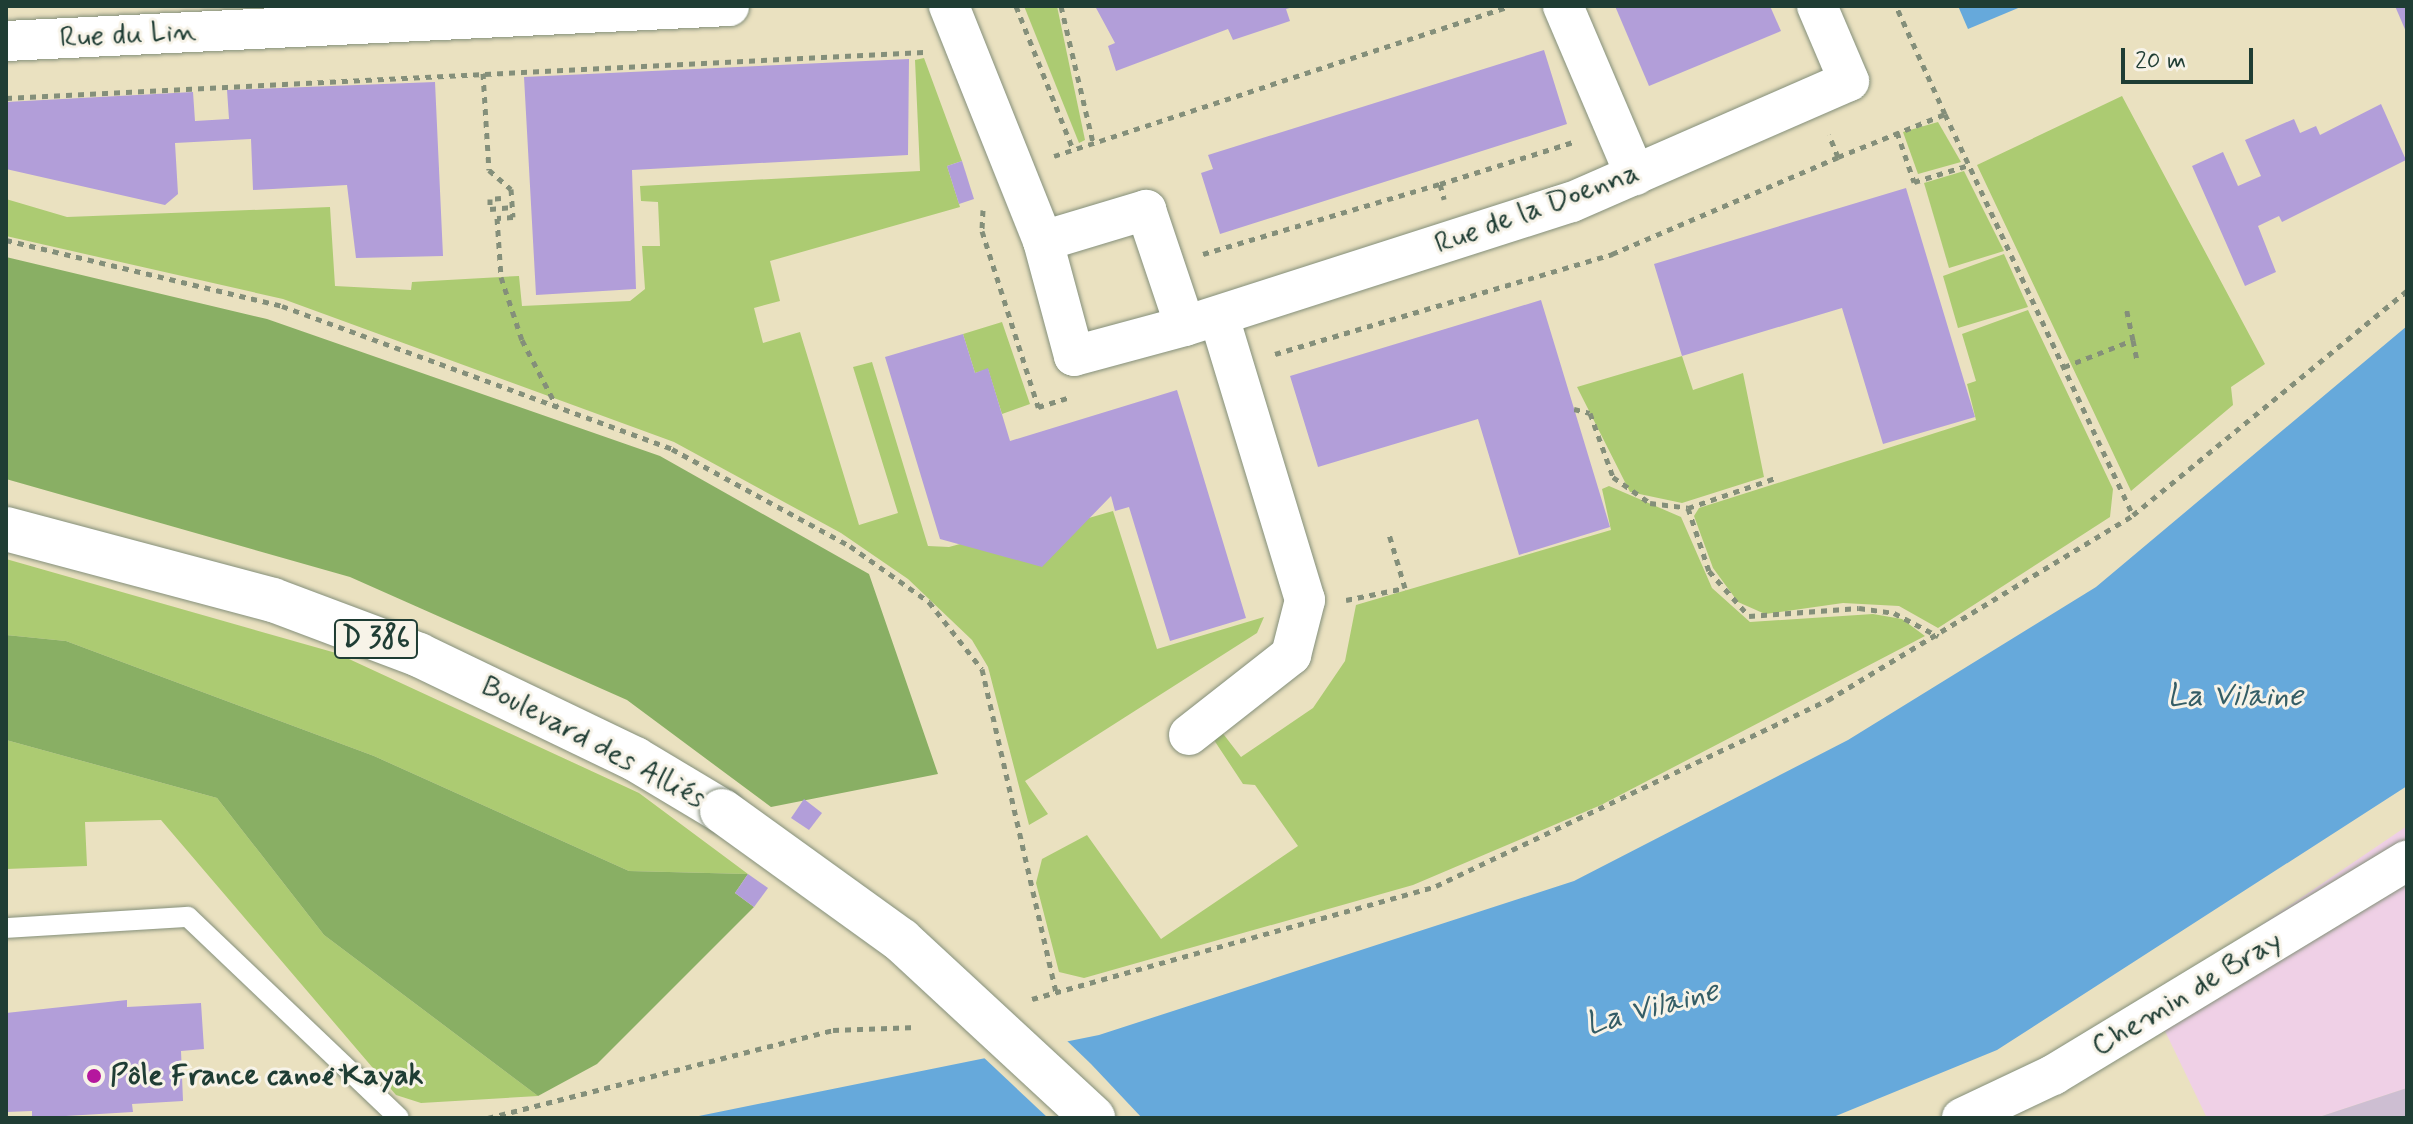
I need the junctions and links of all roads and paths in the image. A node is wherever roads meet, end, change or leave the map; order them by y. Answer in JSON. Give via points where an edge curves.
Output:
{"nodes":[{"id":1,"x":729,"y":6,"type":"edge"},
{"id":2,"x":949,"y":6,"type":"edge"},
{"id":3,"x":1016,"y":6,"type":"edge"},
{"id":4,"x":1061,"y":6,"type":"edge"},
{"id":5,"x":1509,"y":6,"type":"edge"},
{"id":6,"x":1563,"y":6,"type":"edge"},
{"id":7,"x":1817,"y":6,"type":"edge"},
{"id":8,"x":1896,"y":6,"type":"edge"},
{"id":9,"x":6,"y":41,"type":"edge"},
{"id":10,"x":927,"y":51,"type":"dead end"},
{"id":11,"x":483,"y":73,"type":"junction"},
{"id":12,"x":6,"y":98,"type":"edge"},
{"id":13,"x":1945,"y":114,"type":"junction"},
{"id":14,"x":1897,"y":132,"type":"junction"},
{"id":15,"x":1093,"y":142,"type":"junction"},
{"id":16,"x":1073,"y":149,"type":"junction"},
{"id":17,"x":1838,"y":157,"type":"dead end"},
{"id":18,"x":1969,"y":165,"type":"junction"},
{"id":19,"x":1635,"y":175,"type":"junction"},
{"id":20,"x":1025,"y":185,"type":"junction"},
{"id":21,"x":501,"y":198,"type":"dead end"},
{"id":22,"x":983,"y":203,"type":"dead end"},
{"id":23,"x":512,"y":207,"type":"junction"},
{"id":24,"x":6,"y":240,"type":"edge"},
{"id":25,"x":1456,"y":240,"type":"junction"},
{"id":26,"x":1043,"y":241,"type":"junction"},
{"id":27,"x":1190,"y":257,"type":"dead end"},
{"id":28,"x":2407,"y":291,"type":"edge"},
{"id":29,"x":1476,"y":294,"type":"dead end"},
{"id":30,"x":2126,"y":306,"type":"dead end"},
{"id":31,"x":1202,"y":322,"type":"junction"},
{"id":32,"x":2133,"y":340,"type":"junction"},
{"id":33,"x":2137,"y":361,"type":"dead end"},
{"id":34,"x":2064,"y":367,"type":"junction"},
{"id":35,"x":557,"y":407,"type":"junction"},
{"id":36,"x":1574,"y":409,"type":"dead end"},
{"id":37,"x":1775,"y":478,"type":"dead end"},
{"id":38,"x":1688,"y":508,"type":"junction"},
{"id":39,"x":2133,"y":515,"type":"junction"},
{"id":40,"x":6,"y":529,"type":"edge"},
{"id":41,"x":1389,"y":534,"type":"dead end"},
{"id":42,"x":1305,"y":600,"type":"junction"},
{"id":43,"x":1938,"y":636,"type":"junction"},
{"id":44,"x":1189,"y":735,"type":"dead end"},
{"id":45,"x":2407,"y":861,"type":"edge"},
{"id":46,"x":6,"y":928,"type":"edge"},
{"id":47,"x":1056,"y":993,"type":"junction"},
{"id":48,"x":1027,"y":1001,"type":"dead end"},
{"id":49,"x":917,"y":1027,"type":"dead end"},
{"id":50,"x":399,"y":1118,"type":"edge"},
{"id":51,"x":488,"y":1118,"type":"edge"},
{"id":52,"x":1093,"y":1118,"type":"edge"},
{"id":53,"x":1962,"y":1118,"type":"edge"}],
"edges":[{"from":1,"to":9,"type":"street","name":"Rue du Lin"},
{"from":2,"to":20,"type":"street","name":"Rue de la Doenna"},
{"from":3,"to":16,"type":"path"},
{"from":4,"to":15,"type":"path"},
{"from":5,"to":15,"type":"path"},
{"from":6,"to":19,"type":"street"},
{"from":7,"to":19,"type":"street","name":"Rue de la Doenna","via":[[1849,81]]},
{"from":8,"to":13,"type":"path"},
{"from":10,"to":11,"type":"path"},
{"from":11,"to":12,"type":"path"},
{"from":11,"to":23,"type":"path","via":[[489,170],[511,189]]},
{"from":13,"to":14,"type":"path"},
{"from":13,"to":18,"type":"path"},
{"from":14,"to":17,"type":"path"},
{"from":14,"to":18,"type":"path","via":[[1914,182]]},
{"from":15,"to":16,"type":"path"},
{"from":16,"to":20,"type":"path"},
{"from":18,"to":34,"type":"path"},
{"from":19,"to":25,"type":"street","name":"Rue de la Doenna"},
{"from":20,"to":22,"type":"path"},
{"from":20,"to":26,"type":"street","name":"Rue de la Doenna"},
{"from":21,"to":23,"type":"path","via":[[490,199],[490,209]]},
{"from":23,"to":35,"type":"path","via":[[513,217],[497,218],[501,277],[522,340]]},
{"from":24,"to":35,"type":"path","via":[[282,306]]},
{"from":25,"to":27,"type":"path","via":[[1440,184]]},
{"from":25,"to":29,"type":"path"},
{"from":25,"to":31,"type":"street","name":"Rue de la Doenna"},
{"from":26,"to":31,"type":"street","via":[[1146,210]]},
{"from":26,"to":31,"type":"street","name":"Rue de la Doenna","via":[[1074,356]]},
{"from":28,"to":39,"type":"path"},
{"from":30,"to":32,"type":"path"},
{"from":31,"to":42,"type":"street"},
{"from":32,"to":33,"type":"path"},
{"from":32,"to":34,"type":"path"},
{"from":34,"to":39,"type":"path"},
{"from":35,"to":47,"type":"path","via":[[756,490],[850,546],[949,622],[991,696]]},
{"from":36,"to":38,"type":"path","via":[[1590,413],[1613,477],[1630,495]]},
{"from":37,"to":38,"type":"path"},
{"from":38,"to":43,"type":"path","via":[[1709,571],[1749,616],[1859,608],[1894,613]]},
{"from":39,"to":43,"type":"path"},
{"from":40,"to":52,"type":"main road","name":"Boulevard des Alliés","number":"D 386","bridge":true,"via":[[258,596],[419,655],[621,752],[722,811],[901,940]]},
{"from":41,"to":42,"type":"path","via":[[1405,588],[1357,600]]},
{"from":42,"to":44,"type":"street","via":[[1291,655]]},
{"from":43,"to":47,"type":"path","via":[[1620,805],[1436,886]]},
{"from":45,"to":53,"type":"street","name":"Chemin de Bray","via":[[2053,1075]]},
{"from":46,"to":50,"type":"lane","via":[[188,917]]},
{"from":47,"to":48,"type":"path"},
{"from":49,"to":51,"type":"path","via":[[833,1030]]}]}
